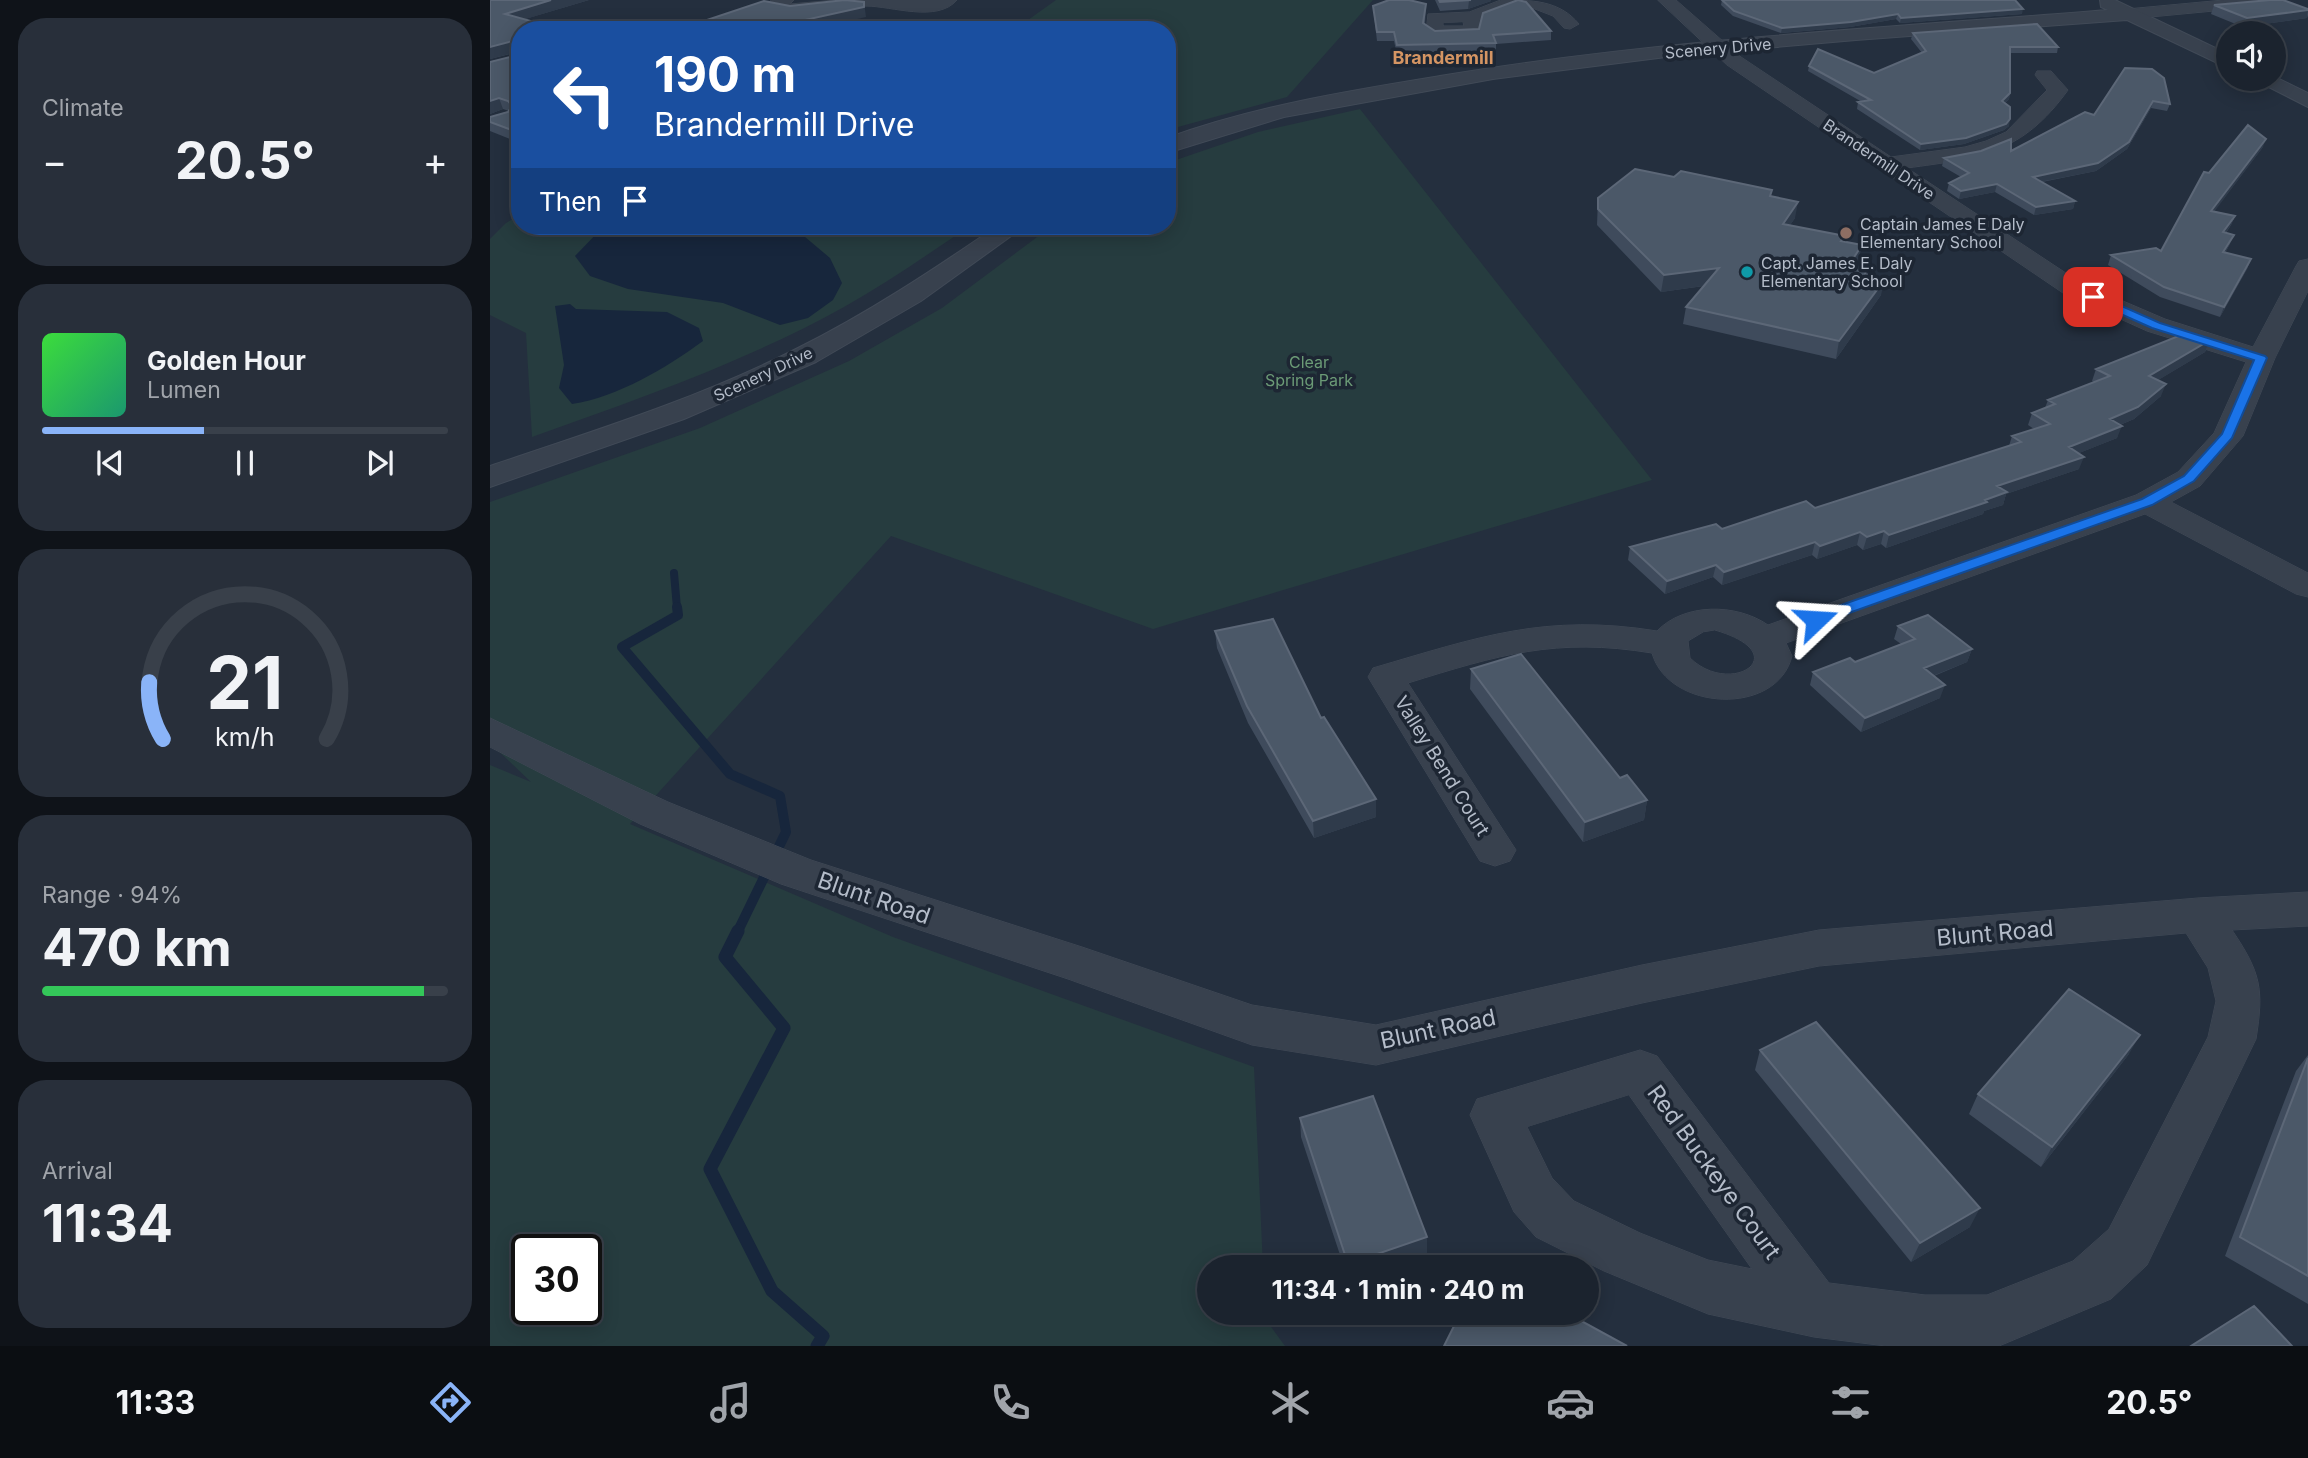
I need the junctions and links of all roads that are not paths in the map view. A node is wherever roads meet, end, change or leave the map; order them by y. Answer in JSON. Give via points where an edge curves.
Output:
{"nodes":[{"id":1,"x":786,"y":0,"type":"edge"},
{"id":2,"x":949,"y":0,"type":"edge"},
{"id":3,"x":1517,"y":0,"type":"edge"},
{"id":4,"x":1528,"y":0,"type":"edge"},
{"id":5,"x":1666,"y":0,"type":"edge"},
{"id":6,"x":2100,"y":0,"type":"edge"},
{"id":7,"x":2277,"y":0,"type":"edge"},
{"id":8,"x":2129,"y":14,"type":"junction"},
{"id":9,"x":1471,"y":17,"type":"edge"},
{"id":10,"x":1570,"y":24,"type":"dead end"},
{"id":11,"x":1718,"y":48,"type":"junction"},
{"id":12,"x":2216,"y":56,"type":"edge"},
{"id":13,"x":2044,"y":75,"type":"dead end"},
{"id":14,"x":2286,"y":90,"type":"edge"},
{"id":15,"x":2308,"y":101,"type":"edge"},
{"id":16,"x":1176,"y":143,"type":"edge"},
{"id":17,"x":1886,"y":164,"type":"junction"},
{"id":18,"x":1000,"y":235,"type":"edge"},
{"id":19,"x":2308,"y":266,"type":"edge"},
{"id":20,"x":2261,"y":358,"type":"junction"},
{"id":21,"x":490,"y":477,"type":"edge"},
{"id":22,"x":2147,"y":502,"type":"junction"},
{"id":23,"x":2308,"y":587,"type":"edge"},
{"id":24,"x":1765,"y":638,"type":"junction"},
{"id":25,"x":1669,"y":644,"type":"junction"},
{"id":26,"x":490,"y":731,"type":"edge"},
{"id":27,"x":1495,"y":850,"type":"dead end"},
{"id":28,"x":2308,"y":909,"type":"edge"},
{"id":29,"x":2198,"y":915,"type":"junction"},
{"id":30,"x":1814,"y":1309,"type":"junction"}],
"edges":[{"from":1,"to":2,"type":"street","via":[[775,5],[795,12],[871,1],[935,7]]},
{"from":3,"to":9,"type":"street"},
{"from":4,"to":10,"type":"street","via":[[1559,12]]},
{"from":5,"to":11,"type":"street","name":"Brandermill Drive"},
{"from":6,"to":8,"type":"street"},
{"from":7,"to":8,"type":"street","name":"Scenery Drive"},
{"from":8,"to":11,"type":"street","name":"Scenery Drive"},
{"from":8,"to":12,"type":"street"},
{"from":11,"to":16,"type":"street","name":"Scenery Drive","via":[[1455,78],[1307,106]]},
{"from":11,"to":17,"type":"street","name":"Brandermill Drive"},
{"from":13,"to":17,"type":"street","via":[[2058,90],[2013,136],[1968,153]]},
{"from":14,"to":15,"type":"street"},
{"from":17,"to":20,"type":"street","name":"Brandermill Drive","via":[[2072,288],[2156,325]]},
{"from":18,"to":21,"type":"street","name":"Scenery Drive","via":[[848,334],[783,367],[696,405]]},
{"from":19,"to":20,"type":"street"},
{"from":20,"to":22,"type":"street","via":[[2228,436],[2189,479]]},
{"from":22,"to":23,"type":"street"},
{"from":22,"to":24,"type":"street"},
{"from":24,"to":25,"type":"street","via":[[1743,625],[1716,619],[1678,629]]},
{"from":24,"to":25,"type":"street","via":[[1775,665],[1760,681],[1735,687],[1703,683],[1684,673],[1671,659]]},
{"from":25,"to":27,"type":"street","name":"Valley Bend Court","via":[[1565,634],[1481,649],[1386,677]]},
{"from":26,"to":29,"type":"street","name":"Blunt Road","via":[[654,813],[792,870],[1252,1026],[1376,1045],[1819,948]]},
{"from":28,"to":29,"type":"street","name":"Blunt Road"},
{"from":29,"to":30,"type":"street","name":"Red Buckeye Court","via":[[2230,964],[2239,1001],[2232,1039],[2128,1247],[2092,1280],[1987,1323],[1925,1323]]},
{"from":30,"to":30,"type":"street","name":"Red Buckeye Court","via":[[1708,1287],[1555,1219],[1533,1195],[1495,1115],[1640,1071]]}]}
